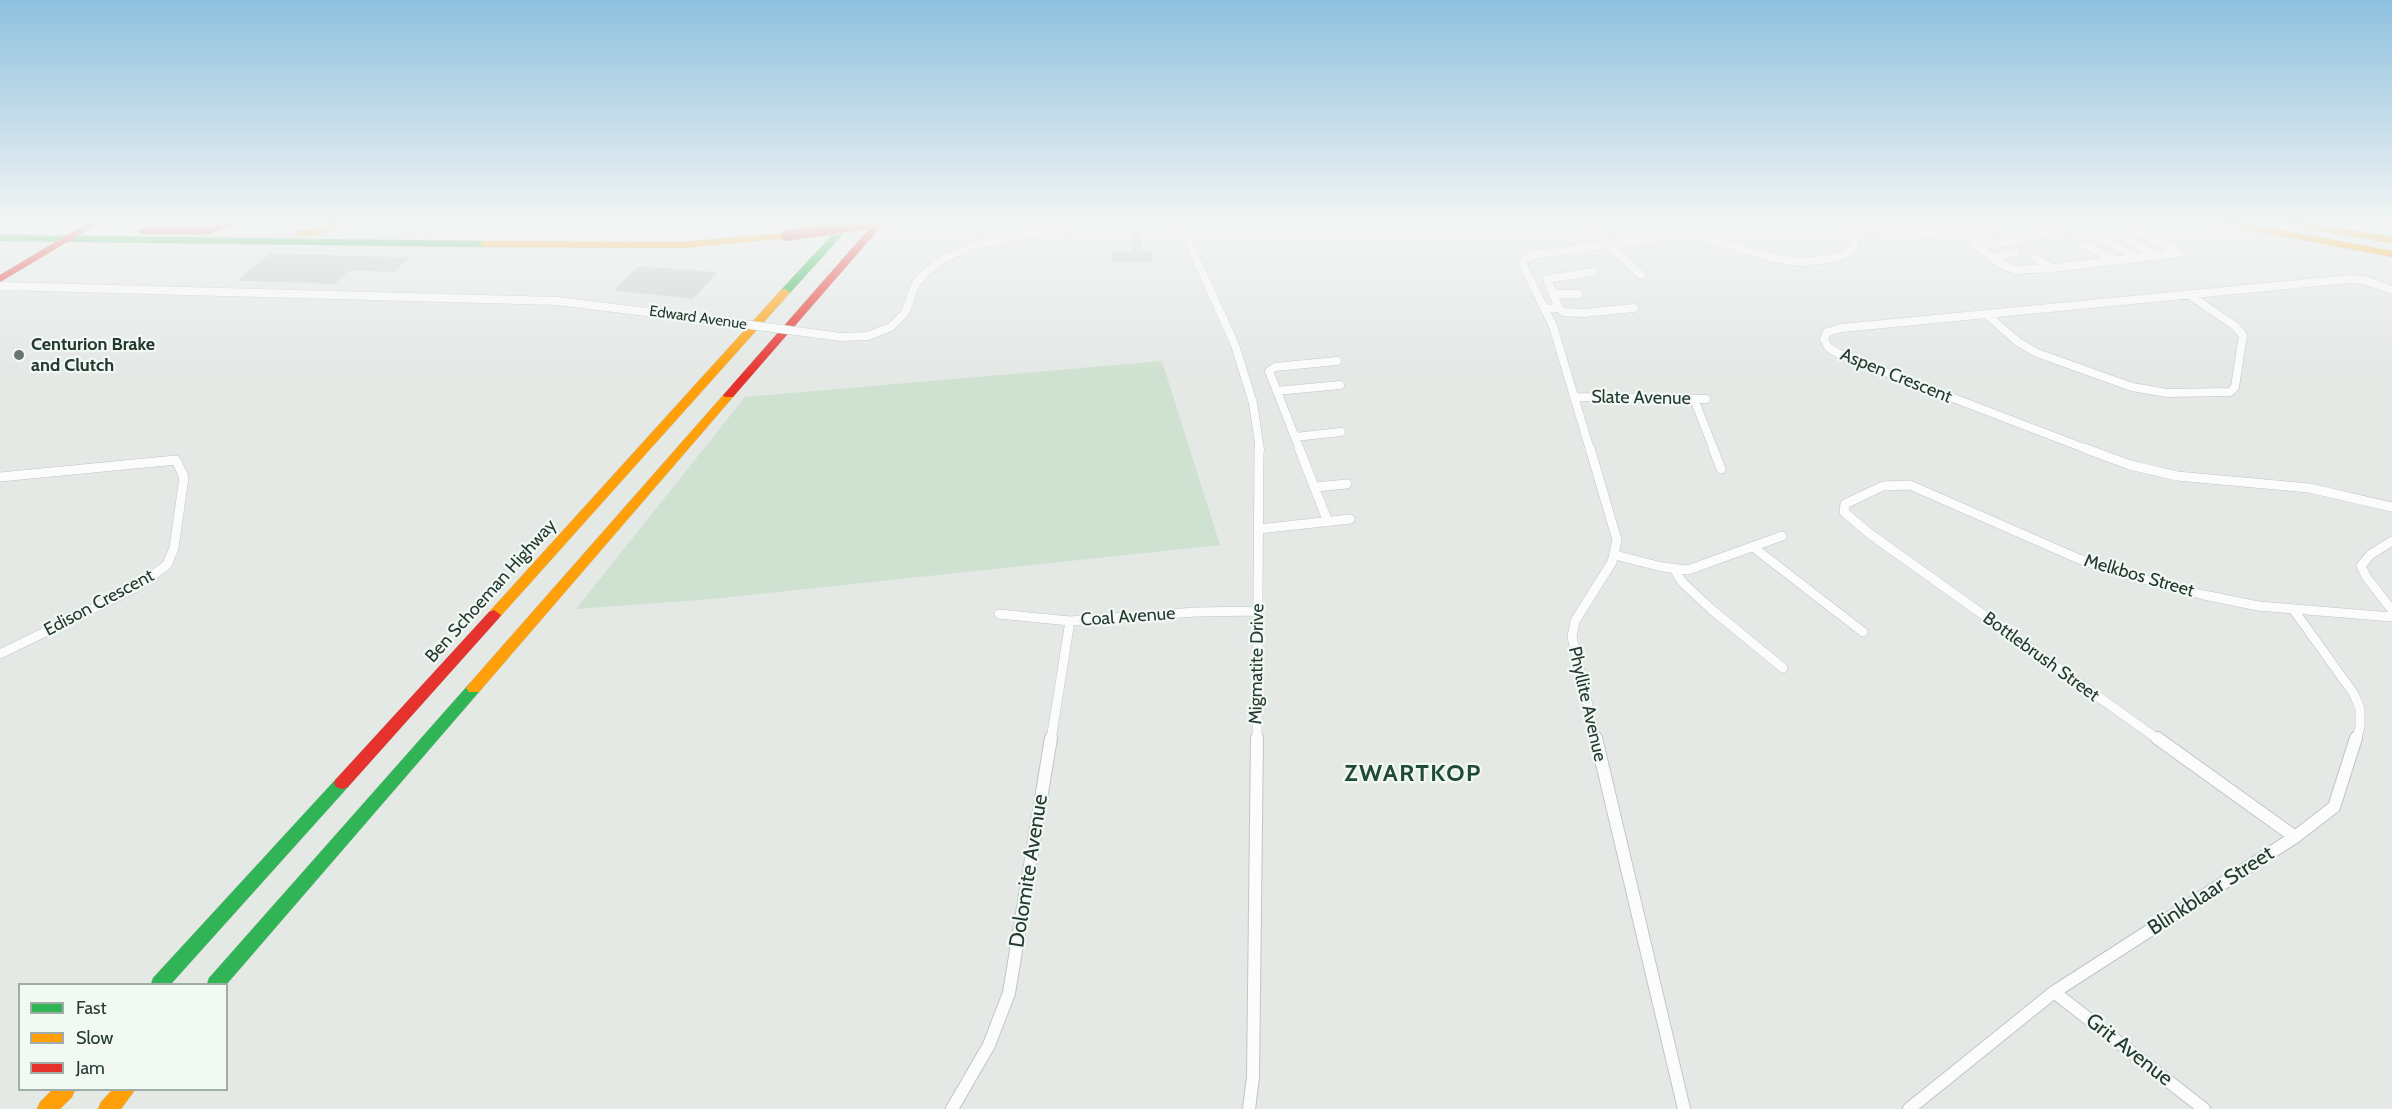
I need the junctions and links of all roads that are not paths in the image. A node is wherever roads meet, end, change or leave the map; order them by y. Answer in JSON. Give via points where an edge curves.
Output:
{"nodes":[{"id":1,"x":802,"y":274,"type":"edge"},
{"id":2,"x":835,"y":274,"type":"edge"},
{"id":3,"x":925,"y":274,"type":"edge"},
{"id":4,"x":1203,"y":274,"type":"edge"},
{"id":5,"x":1527,"y":274,"type":"edge"},
{"id":6,"x":1580,"y":274,"type":"edge"},
{"id":7,"x":0,"y":281,"type":"edge"},
{"id":8,"x":2392,"y":290,"type":"edge"},
{"id":9,"x":1553,"y":294,"type":"junction"},
{"id":10,"x":1579,"y":294,"type":"dead end"},
{"id":11,"x":2188,"y":294,"type":"junction"},
{"id":12,"x":1559,"y":308,"type":"junction"},
{"id":13,"x":1634,"y":308,"type":"dead end"},
{"id":14,"x":1545,"y":309,"type":"junction"},
{"id":15,"x":1986,"y":314,"type":"junction"},
{"id":16,"x":1337,"y":361,"type":"dead end"},
{"id":17,"x":1340,"y":385,"type":"dead end"},
{"id":18,"x":1276,"y":392,"type":"junction"},
{"id":19,"x":1575,"y":397,"type":"junction"},
{"id":20,"x":1694,"y":399,"type":"junction"},
{"id":21,"x":1706,"y":399,"type":"dead end"},
{"id":22,"x":1341,"y":432,"type":"dead end"},
{"id":23,"x":1294,"y":437,"type":"junction"},
{"id":24,"x":1721,"y":469,"type":"dead end"},
{"id":25,"x":0,"y":477,"type":"edge"},
{"id":26,"x":1347,"y":484,"type":"dead end"},
{"id":27,"x":1900,"y":484,"type":"joint"},
{"id":28,"x":1315,"y":488,"type":"junction"},
{"id":29,"x":2392,"y":507,"type":"edge"},
{"id":30,"x":1350,"y":519,"type":"dead end"},
{"id":31,"x":1328,"y":522,"type":"junction"},
{"id":32,"x":1259,"y":529,"type":"junction"},
{"id":33,"x":1782,"y":536,"type":"dead end"},
{"id":34,"x":2392,"y":541,"type":"edge"},
{"id":35,"x":1753,"y":547,"type":"junction"},
{"id":36,"x":1615,"y":555,"type":"junction"},
{"id":37,"x":1675,"y":570,"type":"junction"},
{"id":38,"x":2293,"y":609,"type":"junction"},
{"id":39,"x":2392,"y":610,"type":"edge"},
{"id":40,"x":1257,"y":611,"type":"junction"},
{"id":41,"x":999,"y":614,"type":"dead end"},
{"id":42,"x":2392,"y":617,"type":"edge"},
{"id":43,"x":1070,"y":621,"type":"junction"},
{"id":44,"x":1863,"y":632,"type":"dead end"},
{"id":45,"x":0,"y":654,"type":"edge"},
{"id":46,"x":1784,"y":668,"type":"dead end"},
{"id":47,"x":2295,"y":837,"type":"junction"},
{"id":48,"x":161,"y":983,"type":"edge"},
{"id":49,"x":217,"y":983,"type":"edge"},
{"id":50,"x":2054,"y":992,"type":"junction"},
{"id":51,"x":63,"y":1091,"type":"edge"},
{"id":52,"x":123,"y":1091,"type":"edge"},
{"id":53,"x":47,"y":1109,"type":"edge"},
{"id":54,"x":108,"y":1109,"type":"edge"},
{"id":55,"x":952,"y":1109,"type":"edge"},
{"id":56,"x":1250,"y":1109,"type":"edge"},
{"id":57,"x":1684,"y":1109,"type":"edge"},
{"id":58,"x":1909,"y":1109,"type":"edge"},
{"id":59,"x":2204,"y":1109,"type":"edge"}],
"edges":[{"from":1,"to":48,"type":"main road","name":"Ben Schoeman Highway"},
{"from":2,"to":49,"type":"main road"},
{"from":3,"to":7,"type":"street","name":"Edward Avenue","bridge":true,"via":[[904,313],[891,327],[868,336],[841,337],[556,301],[14,286]]},
{"from":4,"to":32,"type":"street","name":"Migmatite Drive","via":[[1234,345],[1253,403],[1260,460]]},
{"from":5,"to":14,"type":"street"},
{"from":6,"to":9,"type":"street","via":[[1548,278]]},
{"from":8,"to":11,"type":"street","name":"Aspen Crescent","via":[[2353,279]]},
{"from":9,"to":10,"type":"street"},
{"from":9,"to":12,"type":"street"},
{"from":11,"to":15,"type":"street","name":"Aspen Crescent"},
{"from":11,"to":15,"type":"street","via":[[2243,334],[2235,387],[2230,392],[2167,393],[2132,387],[2037,354]]},
{"from":12,"to":13,"type":"street","via":[[1576,313]]},
{"from":12,"to":14,"type":"street"},
{"from":14,"to":19,"type":"street"},
{"from":15,"to":29,"type":"street","name":"Aspen Crescent","via":[[1842,328],[1827,332],[1824,339],[1828,347],[1841,355],[2130,465],[2177,476],[2309,488]]},
{"from":16,"to":18,"type":"street","via":[[1269,369]]},
{"from":17,"to":18,"type":"street"},
{"from":18,"to":23,"type":"street"},
{"from":19,"to":20,"type":"street","name":"Slate Avenue"},
{"from":19,"to":36,"type":"street","via":[[1615,530]]},
{"from":20,"to":21,"type":"street","name":"Slate Avenue"},
{"from":20,"to":24,"type":"street"},
{"from":22,"to":23,"type":"street"},
{"from":23,"to":28,"type":"street"},
{"from":25,"to":45,"type":"street","name":"Edison Crescent","via":[[176,460],[184,477],[174,548],[167,565],[135,588]]},
{"from":26,"to":28,"type":"street"},
{"from":27,"to":38,"type":"street","name":"Melkbos Street","via":[[1925,490],[2104,568],[2204,595]]},
{"from":27,"to":47,"type":"street","name":"Bottlebrush Street","via":[[1883,486],[1851,500],[1845,504],[1846,514]]},
{"from":28,"to":31,"type":"street"},
{"from":30,"to":31,"type":"street"},
{"from":31,"to":32,"type":"street"},
{"from":32,"to":40,"type":"street","name":"Migmatite Drive"},
{"from":33,"to":35,"type":"street"},
{"from":34,"to":39,"type":"street","via":[[2361,566]]},
{"from":35,"to":37,"type":"street","via":[[1694,569]]},
{"from":35,"to":44,"type":"street"},
{"from":36,"to":37,"type":"street"},
{"from":36,"to":57,"type":"street","name":"Phyllite Avenue","via":[[1575,621],[1572,637]]},
{"from":37,"to":46,"type":"street","via":[[1711,609]]},
{"from":38,"to":42,"type":"street","name":"Melkbos Street"},
{"from":38,"to":47,"type":"street","name":"Blinkblaar Street","via":[[2354,694],[2360,716],[2360,727],[2334,807]]},
{"from":40,"to":43,"type":"street","name":"Coal Avenue"},
{"from":40,"to":56,"type":"street","name":"Migmatite Drive"},
{"from":41,"to":43,"type":"street","name":"Coal Avenue"},
{"from":43,"to":55,"type":"street","name":"Dolomite Avenue","via":[[1009,993],[989,1046]]},
{"from":47,"to":50,"type":"street","name":"Blinkblaar Street"},
{"from":50,"to":58,"type":"street","name":"Blinkblaar Street"},
{"from":50,"to":59,"type":"street","name":"Grit Avenue"},
{"from":51,"to":53,"type":"main road"},
{"from":52,"to":54,"type":"main road"}]}
